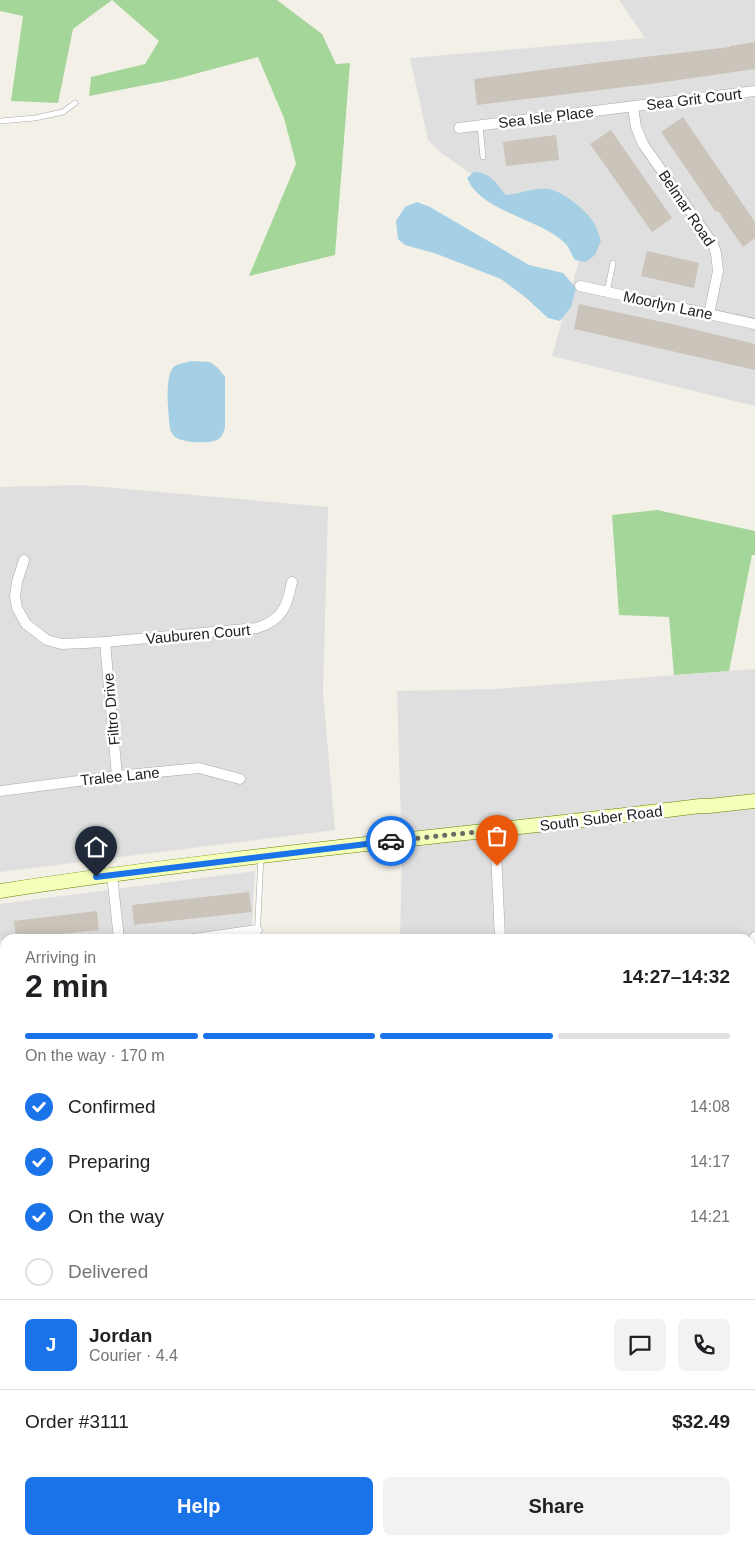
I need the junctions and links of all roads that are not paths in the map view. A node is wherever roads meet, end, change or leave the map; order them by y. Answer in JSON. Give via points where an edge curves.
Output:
{"nodes":[{"id":1,"x":755,"y":91,"type":"edge"},
{"id":2,"x":76,"y":103,"type":"dead end"},
{"id":3,"x":633,"y":107,"type":"junction"},
{"id":4,"x":0,"y":121,"type":"edge"},
{"id":5,"x":480,"y":126,"type":"junction"},
{"id":6,"x":459,"y":128,"type":"dead end"},
{"id":7,"x":483,"y":157,"type":"dead end"},
{"id":8,"x":613,"y":263,"type":"dead end"},
{"id":9,"x":580,"y":286,"type":"dead end"},
{"id":10,"x":607,"y":292,"type":"junction"},
{"id":11,"x":709,"y":314,"type":"junction"},
{"id":12,"x":755,"y":324,"type":"edge"},
{"id":13,"x":24,"y":560,"type":"dead end"},
{"id":14,"x":292,"y":582,"type":"dead end"},
{"id":15,"x":105,"y":642,"type":"junction"},
{"id":16,"x":117,"y":776,"type":"junction"},
{"id":17,"x":240,"y":779,"type":"dead end"},
{"id":18,"x":0,"y":791,"type":"edge"},
{"id":19,"x":755,"y":801,"type":"edge"},
{"id":20,"x":495,"y":830,"type":"junction"},
{"id":21,"x":261,"y":856,"type":"junction"},
{"id":22,"x":112,"y":875,"type":"junction"},
{"id":23,"x":0,"y":891,"type":"edge"},
{"id":24,"x":118,"y":934,"type":"edge"},
{"id":25,"x":257,"y":934,"type":"edge"},
{"id":26,"x":500,"y":934,"type":"edge"}],
"edges":[{"from":1,"to":3,"type":"street","name":"Sea Grit Court"},
{"from":2,"to":4,"type":"lane","via":[[63,112]]},
{"from":3,"to":5,"type":"street","name":"Sea Isle Place"},
{"from":3,"to":11,"type":"street","name":"Belmar Road","via":[[643,144],[707,235],[716,253],[718,271]]},
{"from":5,"to":6,"type":"street","name":"Sea Isle Place"},
{"from":5,"to":7,"type":"lane"},
{"from":8,"to":10,"type":"lane"},
{"from":9,"to":10,"type":"street","name":"Moorlyn Lane"},
{"from":10,"to":11,"type":"street","name":"Moorlyn Lane"},
{"from":11,"to":12,"type":"street","name":"Moorlyn Lane"},
{"from":13,"to":15,"type":"street","name":"Vauburen Court","via":[[15,596],[17,608],[26,624],[47,640],[62,644]]},
{"from":14,"to":15,"type":"street","name":"Vauburen Court","via":[[285,607],[269,625]]},
{"from":15,"to":16,"type":"street","name":"Filtro Drive"},
{"from":16,"to":17,"type":"street","name":"Tralee Lane","via":[[199,768]]},
{"from":16,"to":18,"type":"street","name":"Tralee Lane"},
{"from":19,"to":20,"type":"street","name":"South Suber Road"},
{"from":20,"to":21,"type":"street","name":"South Suber Road"},
{"from":20,"to":26,"type":"street"},
{"from":21,"to":22,"type":"street","name":"South Suber Road"},
{"from":21,"to":25,"type":"lane"},
{"from":22,"to":23,"type":"street","name":"South Suber Road"},
{"from":22,"to":24,"type":"street"}]}
